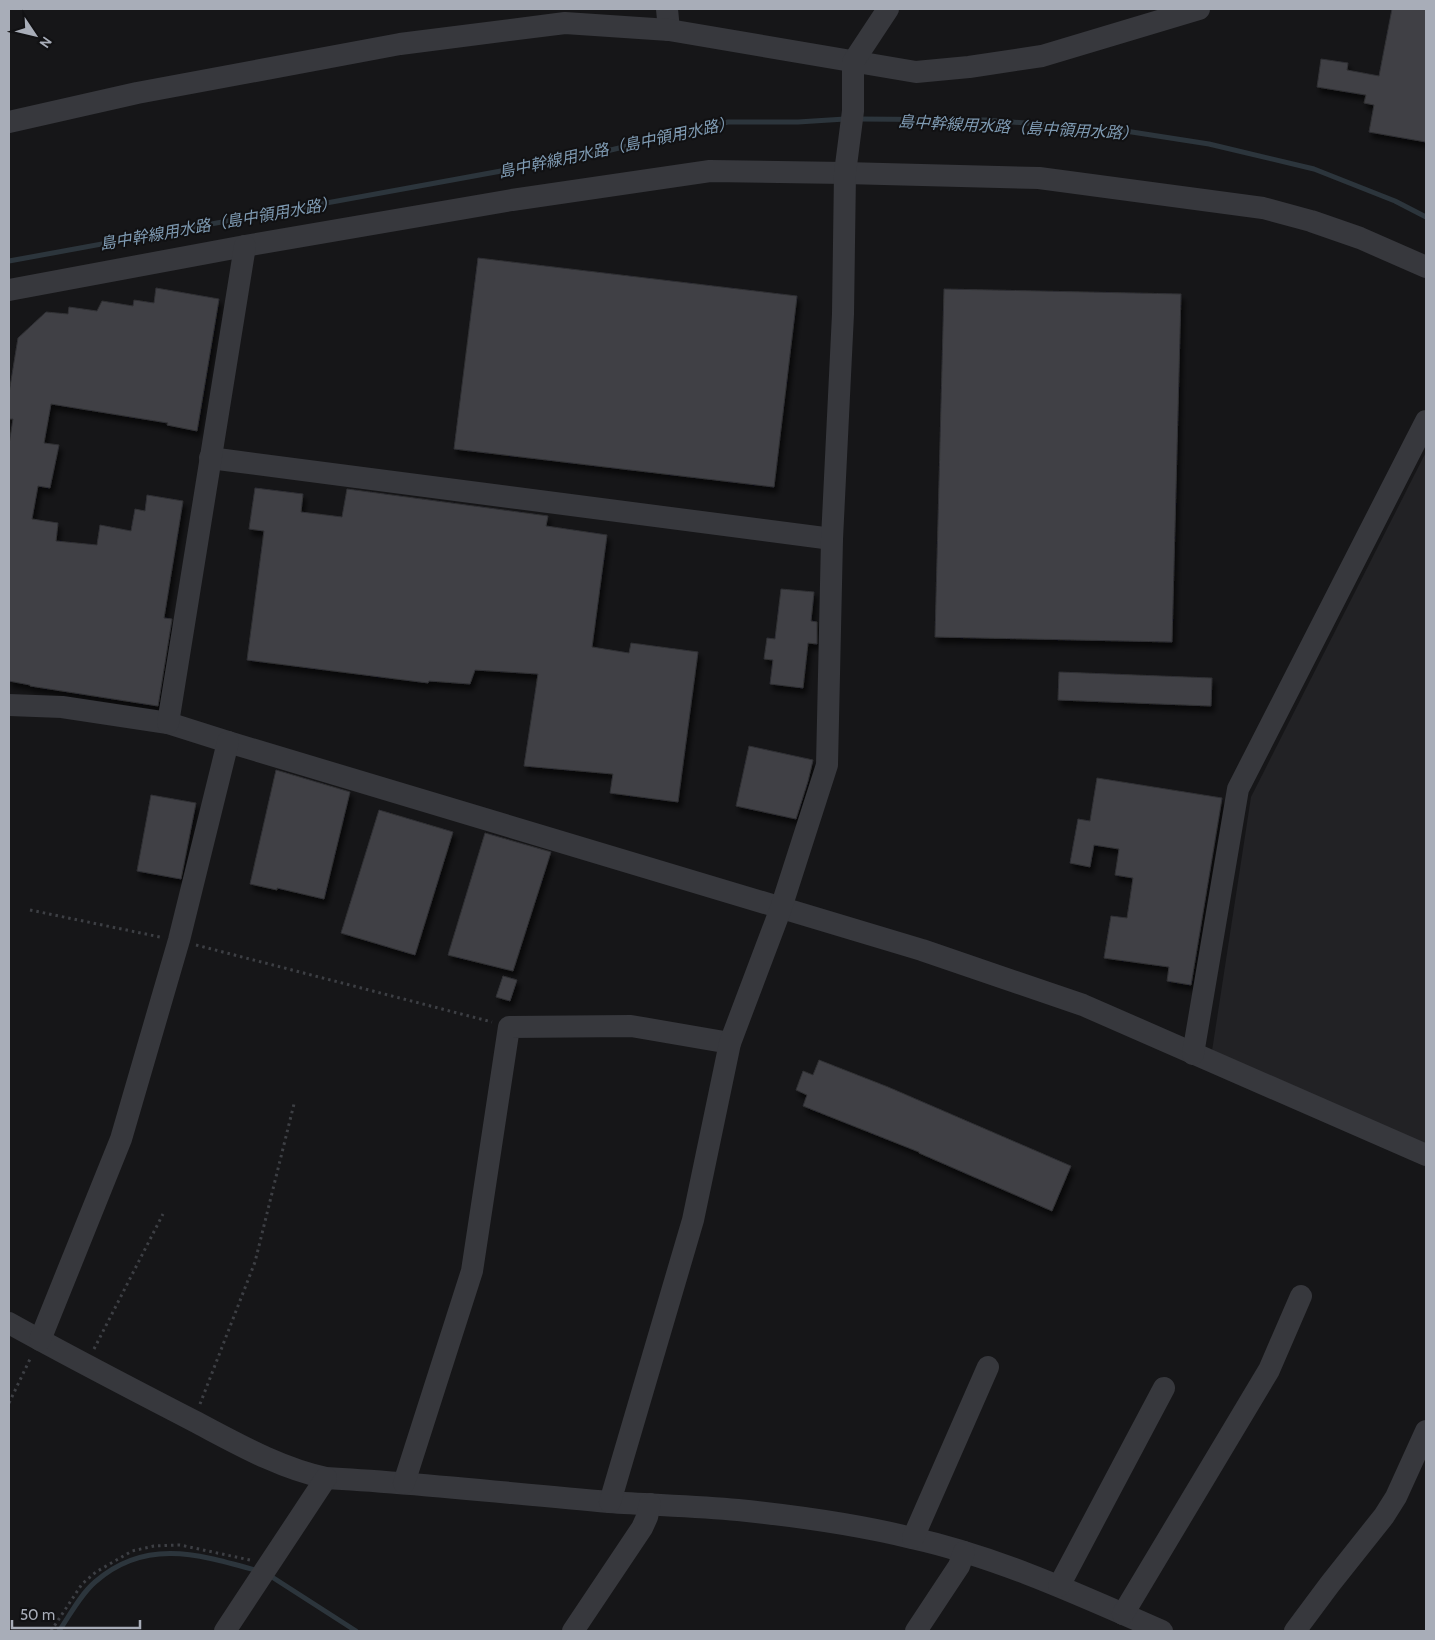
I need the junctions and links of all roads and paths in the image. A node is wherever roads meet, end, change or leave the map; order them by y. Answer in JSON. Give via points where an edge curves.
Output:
{"nodes":[{"id":1,"x":888,"y":9,"type":"edge"},
{"id":2,"x":1199,"y":9,"type":"edge"},
{"id":3,"x":668,"y":20,"type":"edge"},
{"id":4,"x":853,"y":62,"type":"junction"},
{"id":5,"x":9,"y":122,"type":"edge"},
{"id":6,"x":845,"y":173,"type":"junction"},
{"id":7,"x":245,"y":246,"type":"junction"},
{"id":8,"x":1426,"y":268,"type":"edge"},
{"id":9,"x":9,"y":290,"type":"edge"},
{"id":10,"x":1426,"y":421,"type":"edge"},
{"id":11,"x":210,"y":458,"type":"junction"},
{"id":12,"x":832,"y":539,"type":"junction"},
{"id":13,"x":9,"y":705,"type":"edge"},
{"id":14,"x":168,"y":723,"type":"junction"},
{"id":15,"x":228,"y":742,"type":"junction"},
{"id":16,"x":781,"y":908,"type":"junction"},
{"id":17,"x":30,"y":910,"type":"dead end"},
{"id":18,"x":179,"y":940,"type":"junction"},
{"id":19,"x":509,"y":1027,"type":"junction"},
{"id":20,"x":730,"y":1043,"type":"junction"},
{"id":21,"x":1193,"y":1054,"type":"junction"},
{"id":22,"x":294,"y":1104,"type":"dead end"},
{"id":23,"x":1426,"y":1155,"type":"edge"},
{"id":24,"x":163,"y":1214,"type":"dead end"},
{"id":25,"x":1301,"y":1296,"type":"dead end"},
{"id":26,"x":9,"y":1323,"type":"edge"},
{"id":27,"x":40,"y":1340,"type":"junction"},
{"id":28,"x":86,"y":1365,"type":"junction"},
{"id":29,"x":988,"y":1367,"type":"dead end"},
{"id":30,"x":1164,"y":1388,"type":"dead end"},
{"id":31,"x":9,"y":1403,"type":"edge"},
{"id":32,"x":193,"y":1421,"type":"junction"},
{"id":33,"x":1426,"y":1431,"type":"edge"},
{"id":34,"x":326,"y":1478,"type":"junction"},
{"id":35,"x":404,"y":1483,"type":"junction"},
{"id":36,"x":610,"y":1502,"type":"junction"},
{"id":37,"x":650,"y":1504,"type":"junction"},
{"id":38,"x":913,"y":1538,"type":"junction"},
{"id":39,"x":964,"y":1552,"type":"junction"},
{"id":40,"x":267,"y":1566,"type":"junction"},
{"id":41,"x":1059,"y":1586,"type":"junction"},
{"id":42,"x":1123,"y":1614,"type":"junction"},
{"id":43,"x":51,"y":1631,"type":"edge"},
{"id":44,"x":225,"y":1631,"type":"edge"},
{"id":45,"x":573,"y":1631,"type":"edge"},
{"id":46,"x":916,"y":1631,"type":"edge"},
{"id":47,"x":1162,"y":1631,"type":"edge"},
{"id":48,"x":1295,"y":1631,"type":"edge"}],
"edges":[{"from":1,"to":4,"type":"street"},
{"from":2,"to":4,"type":"street","via":[[1042,56],[978,66],[916,72]]},
{"from":3,"to":4,"type":"street"},
{"from":3,"to":5,"type":"street","via":[[565,23],[400,44],[137,93]]},
{"from":4,"to":6,"type":"street","via":[[853,111]]},
{"from":6,"to":7,"type":"street","via":[[710,171],[512,200]]},
{"from":6,"to":8,"type":"street","via":[[1039,178],[1263,208],[1360,238]]},
{"from":6,"to":12,"type":"street"},
{"from":7,"to":9,"type":"street"},
{"from":7,"to":11,"type":"street"},
{"from":10,"to":21,"type":"street","via":[[1238,789]]},
{"from":11,"to":12,"type":"street"},
{"from":11,"to":14,"type":"street"},
{"from":12,"to":16,"type":"street","via":[[826,765]]},
{"from":13,"to":14,"type":"street","via":[[62,707]]},
{"from":14,"to":15,"type":"street"},
{"from":15,"to":16,"type":"street"},
{"from":15,"to":18,"type":"street"},
{"from":16,"to":20,"type":"street"},
{"from":16,"to":21,"type":"street","via":[[922,950],[1083,1005]]},
{"from":17,"to":18,"type":"path"},
{"from":18,"to":19,"type":"path"},
{"from":18,"to":27,"type":"street","via":[[121,1139]]},
{"from":19,"to":20,"type":"street","via":[[631,1026]]},
{"from":19,"to":35,"type":"street","via":[[472,1271]]},
{"from":20,"to":36,"type":"street","via":[[693,1220]]},
{"from":21,"to":23,"type":"street"},
{"from":22,"to":32,"type":"path","via":[[255,1262]]},
{"from":24,"to":28,"type":"path"},
{"from":25,"to":42,"type":"street","via":[[1269,1370]]},
{"from":26,"to":27,"type":"street"},
{"from":27,"to":28,"type":"street"},
{"from":27,"to":31,"type":"path"},
{"from":28,"to":32,"type":"street"},
{"from":29,"to":38,"type":"street"},
{"from":30,"to":41,"type":"street"},
{"from":32,"to":34,"type":"street","via":[[268,1459]]},
{"from":33,"to":48,"type":"street","via":[[1384,1516]]},
{"from":34,"to":35,"type":"street"},
{"from":34,"to":40,"type":"street"},
{"from":35,"to":36,"type":"street"},
{"from":36,"to":37,"type":"street"},
{"from":37,"to":38,"type":"street","via":[[739,1510]]},
{"from":37,"to":45,"type":"street","via":[[642,1528]]},
{"from":38,"to":39,"type":"street"},
{"from":39,"to":41,"type":"street"},
{"from":39,"to":46,"type":"street","via":[[959,1566]]},
{"from":40,"to":43,"type":"path","via":[[180,1546],[154,1546],[132,1551],[82,1584]]},
{"from":40,"to":44,"type":"street"},
{"from":41,"to":42,"type":"street"},
{"from":42,"to":47,"type":"street"}]}
